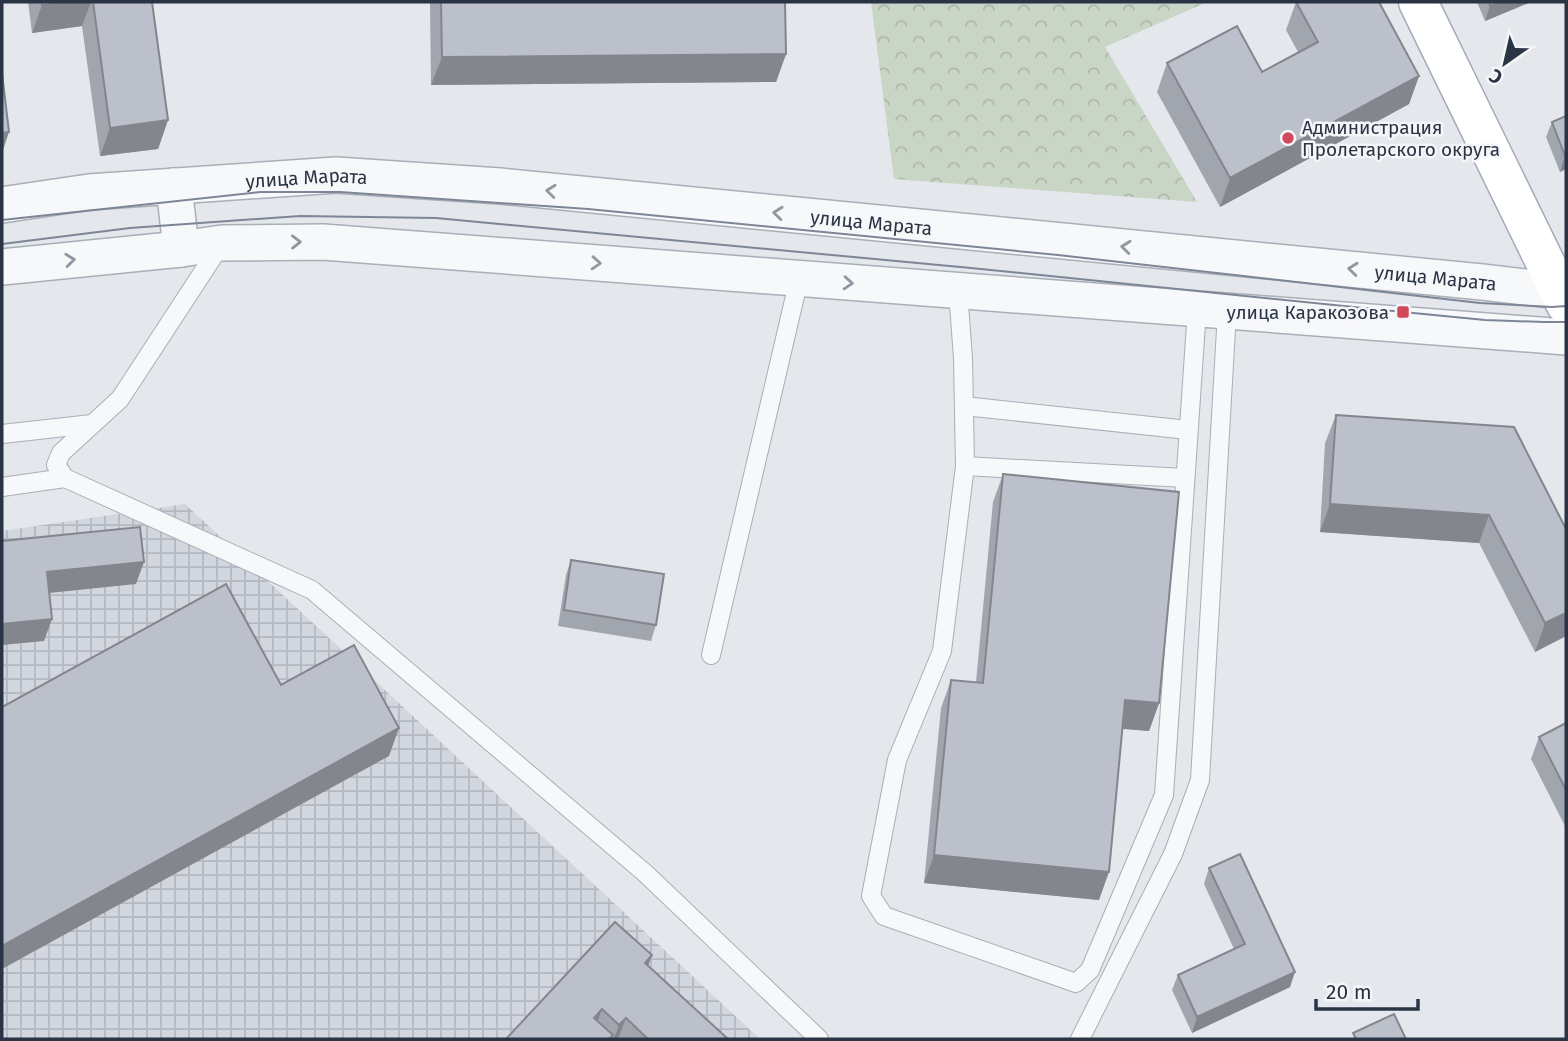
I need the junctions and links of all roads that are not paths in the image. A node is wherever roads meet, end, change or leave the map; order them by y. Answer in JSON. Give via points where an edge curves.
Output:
{"nodes":[{"id":1,"x":1418,"y":2,"type":"edge"},
{"id":2,"x":174,"y":186,"type":"junction"},
{"id":3,"x":2,"y":205,"type":"edge"},
{"id":4,"x":222,"y":243,"type":"junction"},
{"id":5,"x":181,"y":249,"type":"junction"},
{"id":6,"x":2,"y":267,"type":"edge"},
{"id":7,"x":799,"y":279,"type":"junction"},
{"id":8,"x":958,"y":291,"type":"junction"},
{"id":9,"x":1564,"y":296,"type":"edge"},
{"id":10,"x":1212,"y":311,"type":"junction"},
{"id":11,"x":1566,"y":337,"type":"edge"},
{"id":12,"x":964,"y":406,"type":"junction"},
{"id":13,"x":92,"y":424,"type":"junction"},
{"id":14,"x":1188,"y":430,"type":"junction"},
{"id":15,"x":2,"y":434,"type":"edge"},
{"id":16,"x":965,"y":466,"type":"junction"},
{"id":17,"x":65,"y":478,"type":"junction"},
{"id":18,"x":1185,"y":478,"type":"junction"},
{"id":19,"x":2,"y":487,"type":"edge"},
{"id":20,"x":711,"y":655,"type":"dead end"},
{"id":21,"x":819,"y":1039,"type":"edge"},
{"id":22,"x":1080,"y":1039,"type":"edge"}],
"edges":[{"from":1,"to":9,"type":"main road"},
{"from":2,"to":3,"type":"street","name":"улица Марата"},
{"from":2,"to":5,"type":"street"},
{"from":9,"to":2,"type":"street","name":"улица Марата","one_way":true,"via":[[1427,276],[500,186],[336,175]]},
{"from":4,"to":5,"type":"street"},
{"from":4,"to":7,"type":"street","one_way":true,"via":[[323,242]]},
{"from":4,"to":13,"type":"lane","via":[[120,398]]},
{"from":6,"to":5,"type":"street","one_way":true},
{"from":7,"to":8,"type":"street","one_way":true},
{"from":7,"to":20,"type":"lane"},
{"from":8,"to":10,"type":"street"},
{"from":8,"to":12,"type":"lane"},
{"from":10,"to":11,"type":"street"},
{"from":10,"to":14,"type":"lane"},
{"from":10,"to":22,"type":"lane","via":[[1200,780],[1173,854]]},
{"from":12,"to":14,"type":"lane"},
{"from":12,"to":16,"type":"lane"},
{"from":13,"to":15,"type":"lane"},
{"from":13,"to":17,"type":"lane","via":[[61,453],[56,466]]},
{"from":14,"to":18,"type":"lane"},
{"from":16,"to":18,"type":"lane"},
{"from":16,"to":18,"type":"lane","via":[[942,651],[897,760],[871,896],[884,916],[1076,983],[1090,970],[1164,795]]},
{"from":17,"to":19,"type":"lane"},
{"from":17,"to":21,"type":"lane","via":[[312,590],[645,873]]}]}
